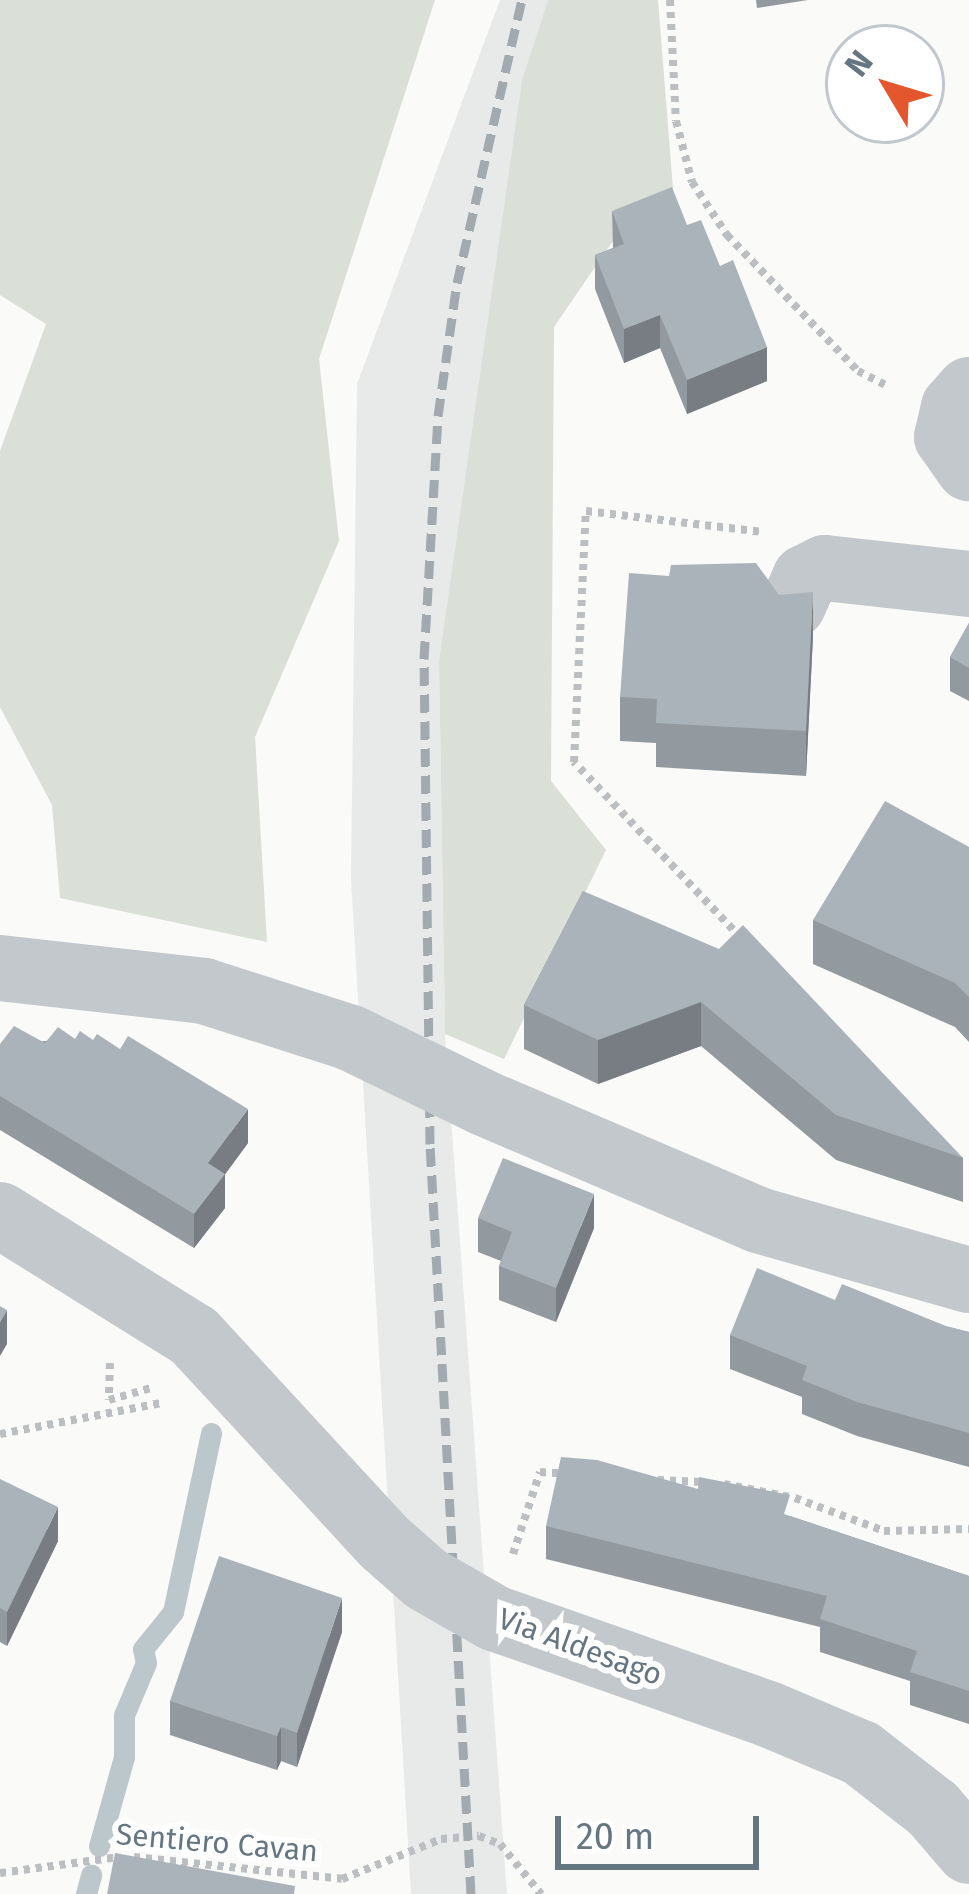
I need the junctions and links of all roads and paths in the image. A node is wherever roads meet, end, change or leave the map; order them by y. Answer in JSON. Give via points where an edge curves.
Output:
{"nodes":[{"id":1,"x":670,"y":0,"type":"edge"},
{"id":2,"x":962,"y":426,"type":"edge"},
{"id":3,"x":771,"y":533,"type":"dead end"},
{"id":4,"x":969,"y":584,"type":"edge"},
{"id":5,"x":793,"y":605,"type":"edge"},
{"id":6,"x":757,"y":955,"type":"edge"},
{"id":7,"x":0,"y":968,"type":"edge"},
{"id":8,"x":0,"y":1215,"type":"edge"},
{"id":9,"x":969,"y":1280,"type":"edge"},
{"id":10,"x":109,"y":1365,"type":"dead end"},
{"id":11,"x":142,"y":1390,"type":"dead end"},
{"id":12,"x":152,"y":1406,"type":"dead end"},
{"id":13,"x":0,"y":1433,"type":"edge"},
{"id":14,"x":586,"y":1475,"type":"edge"},
{"id":15,"x":632,"y":1478,"type":"edge"},
{"id":16,"x":969,"y":1528,"type":"edge"},
{"id":17,"x":494,"y":1618,"type":"junction"},
{"id":18,"x":969,"y":1850,"type":"edge"},
{"id":19,"x":0,"y":1874,"type":"edge"},
{"id":20,"x":541,"y":1894,"type":"edge"}],
"edges":[{"from":1,"to":2,"type":"path","via":[[681,151],[710,211],[858,371]]},
{"from":3,"to":6,"type":"path","via":[[586,511],[574,762]]},
{"from":4,"to":5,"type":"street","via":[[825,568],[806,578]]},
{"from":7,"to":9,"type":"street","bridge":true,"via":[[204,992],[351,1038],[758,1220]]},
{"from":8,"to":17,"type":"street","name":"Via Aldesago","bridge":true,"via":[[194,1336],[384,1542],[426,1579]]},
{"from":10,"to":11,"type":"path","via":[[109,1400]]},
{"from":12,"to":13,"type":"path"},
{"from":14,"to":17,"type":"path","via":[[540,1472]]},
{"from":15,"to":16,"type":"path","via":[[746,1485],[884,1531]]},
{"from":17,"to":18,"type":"street","name":"Via Aldesago","bridge":true,"via":[[861,1753]]},
{"from":19,"to":20,"type":"path","name":"Sentiero Cavan","via":[[84,1856],[201,1859],[342,1879],[441,1839],[479,1836],[500,1844]]}]}
